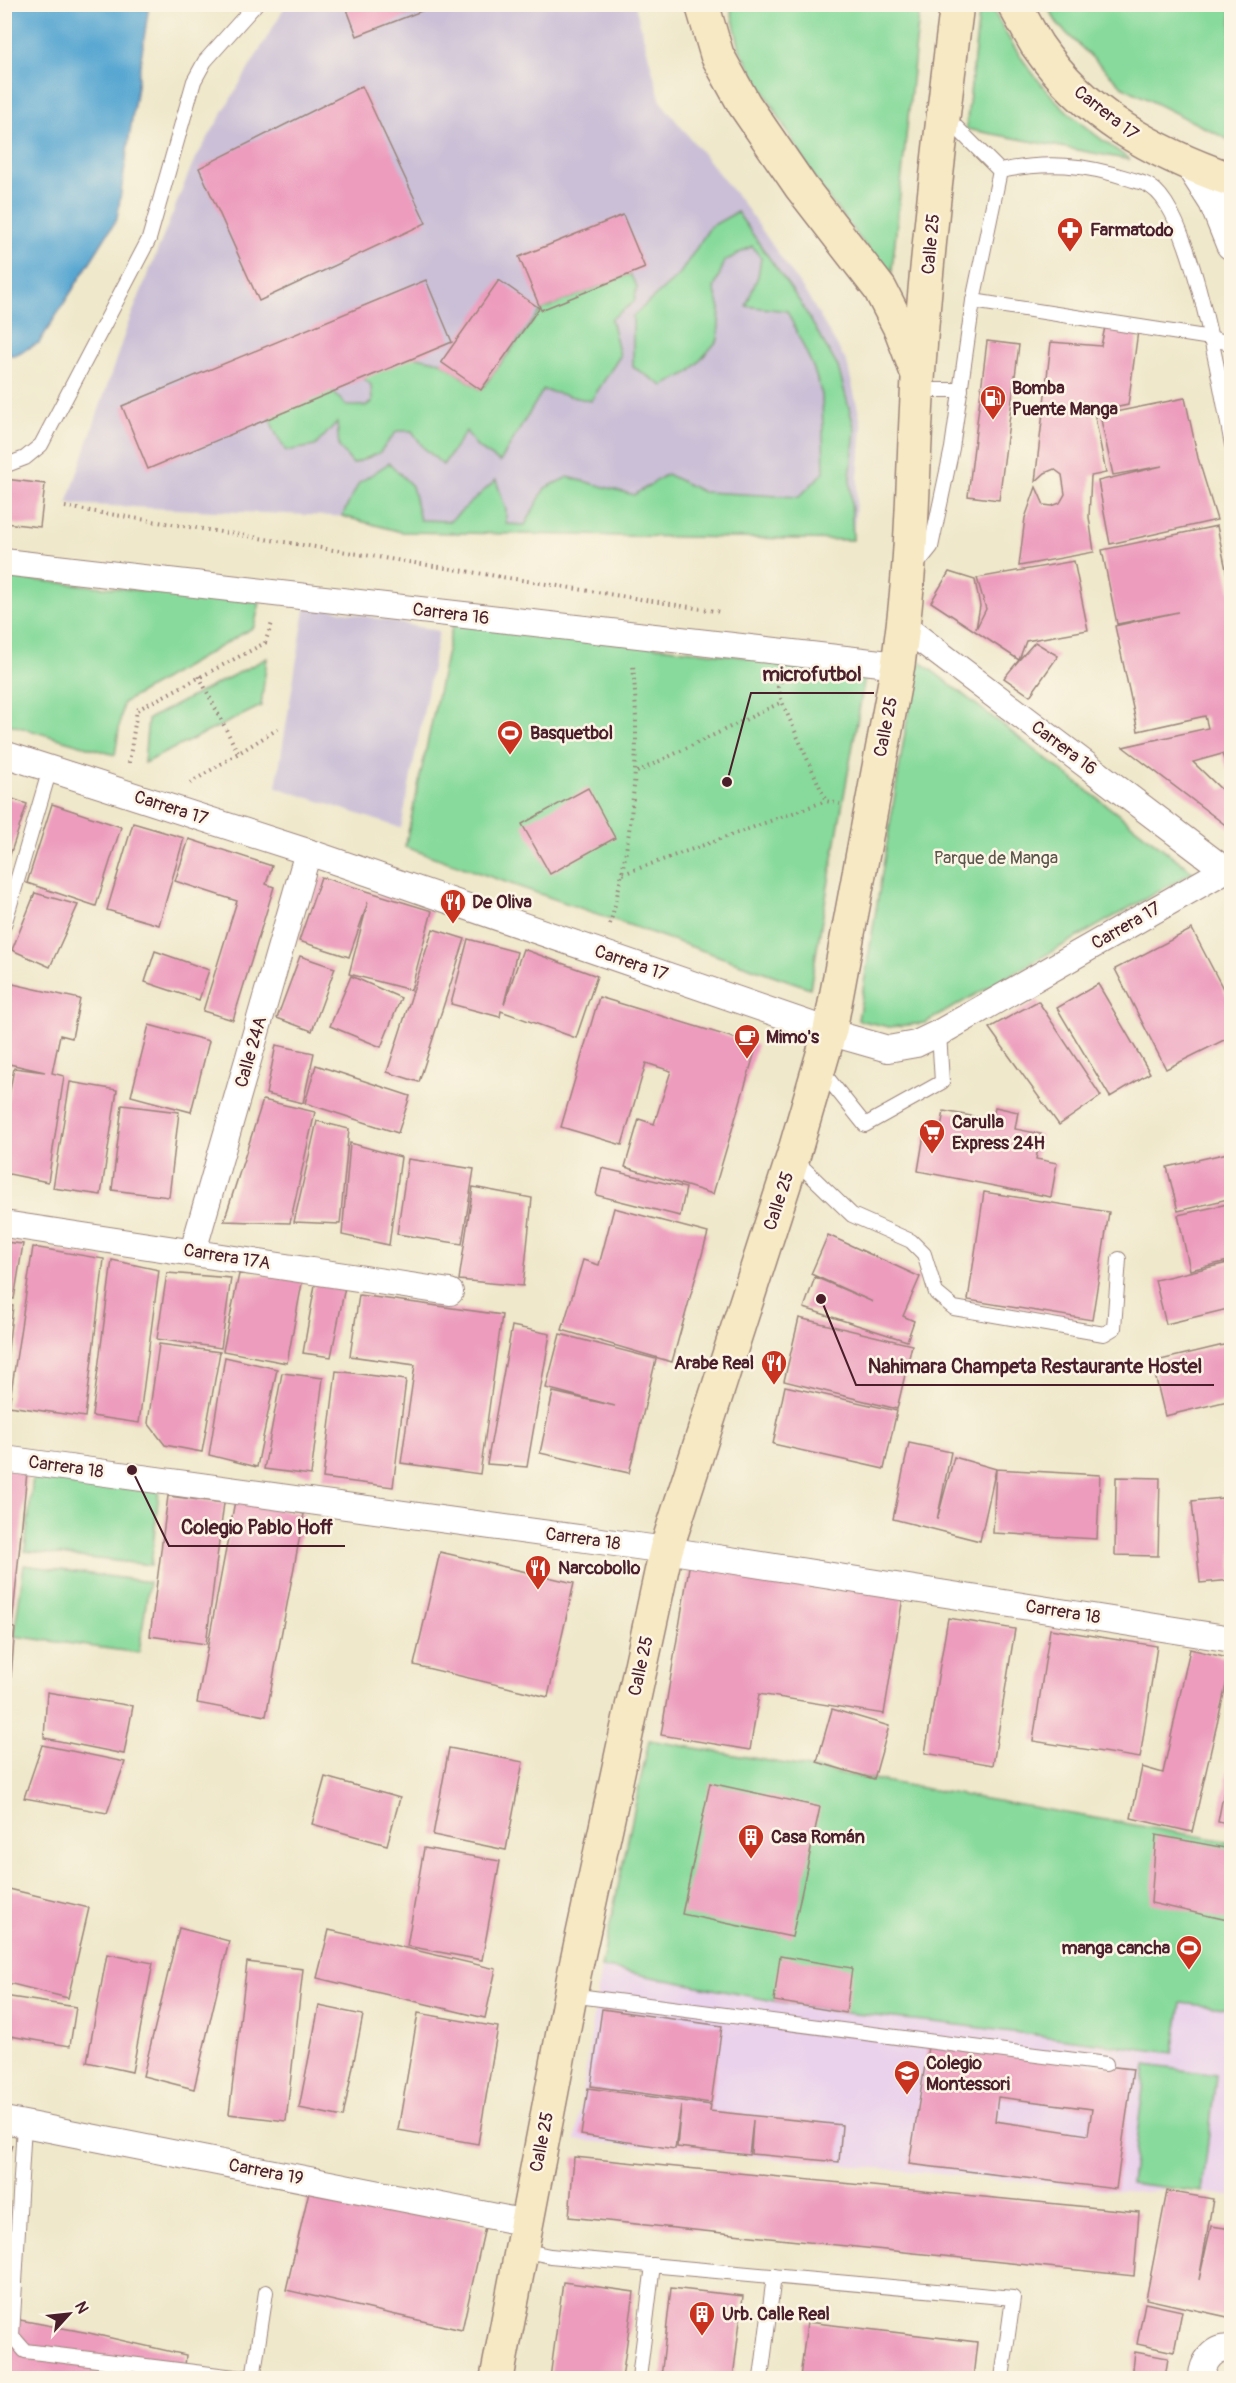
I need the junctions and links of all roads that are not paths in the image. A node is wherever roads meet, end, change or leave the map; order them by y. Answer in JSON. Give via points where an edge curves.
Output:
{"nodes":[{"id":1,"x":256,"y":4,"type":"edge"},
{"id":2,"x":702,"y":4,"type":"edge"},
{"id":3,"x":957,"y":4,"type":"edge"},
{"id":4,"x":1014,"y":4,"type":"edge"},
{"id":5,"x":943,"y":114,"type":"junction"},
{"id":6,"x":1192,"y":166,"type":"junction"},
{"id":7,"x":1000,"y":171,"type":"junction"},
{"id":8,"x":1232,"y":180,"type":"edge"},
{"id":9,"x":1232,"y":244,"type":"edge"},
{"id":10,"x":973,"y":301,"type":"junction"},
{"id":11,"x":1211,"y":338,"type":"junction"},
{"id":12,"x":1232,"y":344,"type":"edge"},
{"id":13,"x":918,"y":384,"type":"junction"},
{"id":14,"x":962,"y":390,"type":"junction"},
{"id":15,"x":1232,"y":446,"type":"edge"},
{"id":16,"x":4,"y":466,"type":"edge"},
{"id":17,"x":4,"y":562,"type":"edge"},
{"id":18,"x":909,"y":575,"type":"junction"},
{"id":19,"x":903,"y":626,"type":"junction"},
{"id":20,"x":898,"y":665,"type":"junction"},
{"id":21,"x":4,"y":754,"type":"edge"},
{"id":22,"x":50,"y":769,"type":"junction"},
{"id":23,"x":308,"y":852,"type":"junction"},
{"id":24,"x":1228,"y":869,"type":"edge"},
{"id":25,"x":4,"y":925,"type":"edge"},
{"id":26,"x":830,"y":1030,"type":"junction"},
{"id":27,"x":939,"y":1033,"type":"junction"},
{"id":28,"x":820,"y":1069,"type":"junction"},
{"id":29,"x":793,"y":1157,"type":"junction"},
{"id":30,"x":4,"y":1224,"type":"edge"},
{"id":31,"x":194,"y":1251,"type":"junction"},
{"id":32,"x":1119,"y":1259,"type":"dead end"},
{"id":33,"x":450,"y":1292,"type":"dead end"},
{"id":34,"x":4,"y":1459,"type":"edge"},
{"id":35,"x":666,"y":1550,"type":"junction"},
{"id":36,"x":1232,"y":1639,"type":"edge"},
{"id":37,"x":570,"y":1995,"type":"junction"},
{"id":38,"x":1106,"y":2064,"type":"dead end"},
{"id":39,"x":14,"y":2122,"type":"edge"},
{"id":40,"x":525,"y":2237,"type":"junction"},
{"id":41,"x":653,"y":2265,"type":"junction"},
{"id":42,"x":774,"y":2276,"type":"junction"},
{"id":43,"x":266,"y":2292,"type":"dead end"},
{"id":44,"x":1232,"y":2349,"type":"edge"},
{"id":45,"x":244,"y":2379,"type":"edge"},
{"id":46,"x":496,"y":2379,"type":"edge"},
{"id":47,"x":639,"y":2379,"type":"edge"},
{"id":48,"x":761,"y":2379,"type":"edge"},
{"id":49,"x":1002,"y":2379,"type":"edge"},
{"id":50,"x":1202,"y":2379,"type":"edge"}],
"edges":[{"from":1,"to":16,"type":"lane","via":[[205,61],[194,81],[148,239],[41,445],[25,458]]},
{"from":2,"to":13,"type":"main road","via":[[717,55],[744,104],[801,187],[880,288],[901,330]]},
{"from":3,"to":5,"type":"main road","name":"Calle 25"},
{"from":4,"to":6,"type":"main road","name":"Carrera 17","via":[[1037,45],[1069,84],[1106,117],[1147,145]]},
{"from":5,"to":7,"type":"lane"},
{"from":5,"to":13,"type":"main road","name":"Calle 25"},
{"from":6,"to":8,"type":"main road","name":"Carrera 17"},
{"from":6,"to":9,"type":"street","via":[[1215,202]]},
{"from":7,"to":10,"type":"lane"},
{"from":7,"to":11,"type":"lane","via":[[1030,164],[1071,165],[1112,173],[1152,187],[1182,232]]},
{"from":10,"to":11,"type":"lane"},
{"from":10,"to":14,"type":"lane"},
{"from":11,"to":12,"type":"lane"},
{"from":11,"to":15,"type":"lane"},
{"from":13,"to":14,"type":"lane"},
{"from":13,"to":18,"type":"main road","name":"Calle 25"},
{"from":14,"to":18,"type":"lane","via":[[931,547]]},
{"from":17,"to":20,"type":"street","name":"Carrera 16"},
{"from":18,"to":19,"type":"main road","name":"Calle 25"},
{"from":19,"to":20,"type":"main road","name":"Calle 25"},
{"from":19,"to":24,"type":"street","name":"Carrera 16"},
{"from":20,"to":26,"type":"main road","name":"Calle 25"},
{"from":21,"to":22,"type":"street","name":"Carrera 17"},
{"from":22,"to":23,"type":"street","name":"Carrera 17"},
{"from":22,"to":25,"type":"lane"},
{"from":23,"to":26,"type":"street","name":"Carrera 17"},
{"from":23,"to":31,"type":"street","name":"Calle 24A"},
{"from":24,"to":27,"type":"street","name":"Carrera 17"},
{"from":26,"to":27,"type":"street","name":"Carrera 17","via":[[888,1049],[916,1044]]},
{"from":26,"to":28,"type":"main road","name":"Calle 25"},
{"from":27,"to":28,"type":"lane","via":[[942,1083],[865,1125]]},
{"from":28,"to":29,"type":"main road","name":"Calle 25"},
{"from":29,"to":32,"type":"lane","via":[[852,1215],[911,1241],[924,1254],[936,1293],[954,1308],[1104,1334],[1114,1328]]},
{"from":29,"to":35,"type":"main road","name":"Calle 25"},
{"from":30,"to":31,"type":"street","name":"Carrera 17A"},
{"from":31,"to":33,"type":"street","name":"Carrera 17A"},
{"from":34,"to":35,"type":"street","name":"Carrera 18"},
{"from":35,"to":36,"type":"street","name":"Carrera 18"},
{"from":35,"to":37,"type":"main road","name":"Calle 25"},
{"from":37,"to":38,"type":"lane"},
{"from":37,"to":40,"type":"main road","name":"Calle 25"},
{"from":39,"to":40,"type":"street","name":"Carrera 19"},
{"from":39,"to":45,"type":"lane","via":[[12,2336],[25,2351]]},
{"from":40,"to":41,"type":"lane","via":[[550,2256]]},
{"from":40,"to":46,"type":"main road","name":"Calle 25"},
{"from":41,"to":42,"type":"lane"},
{"from":41,"to":47,"type":"lane"},
{"from":42,"to":48,"type":"lane"},
{"from":42,"to":49,"type":"lane","via":[[1013,2298]]},
{"from":43,"to":45,"type":"lane","via":[[254,2372]]},
{"from":44,"to":50,"type":"street","via":[[1217,2350],[1210,2356]]}]}
